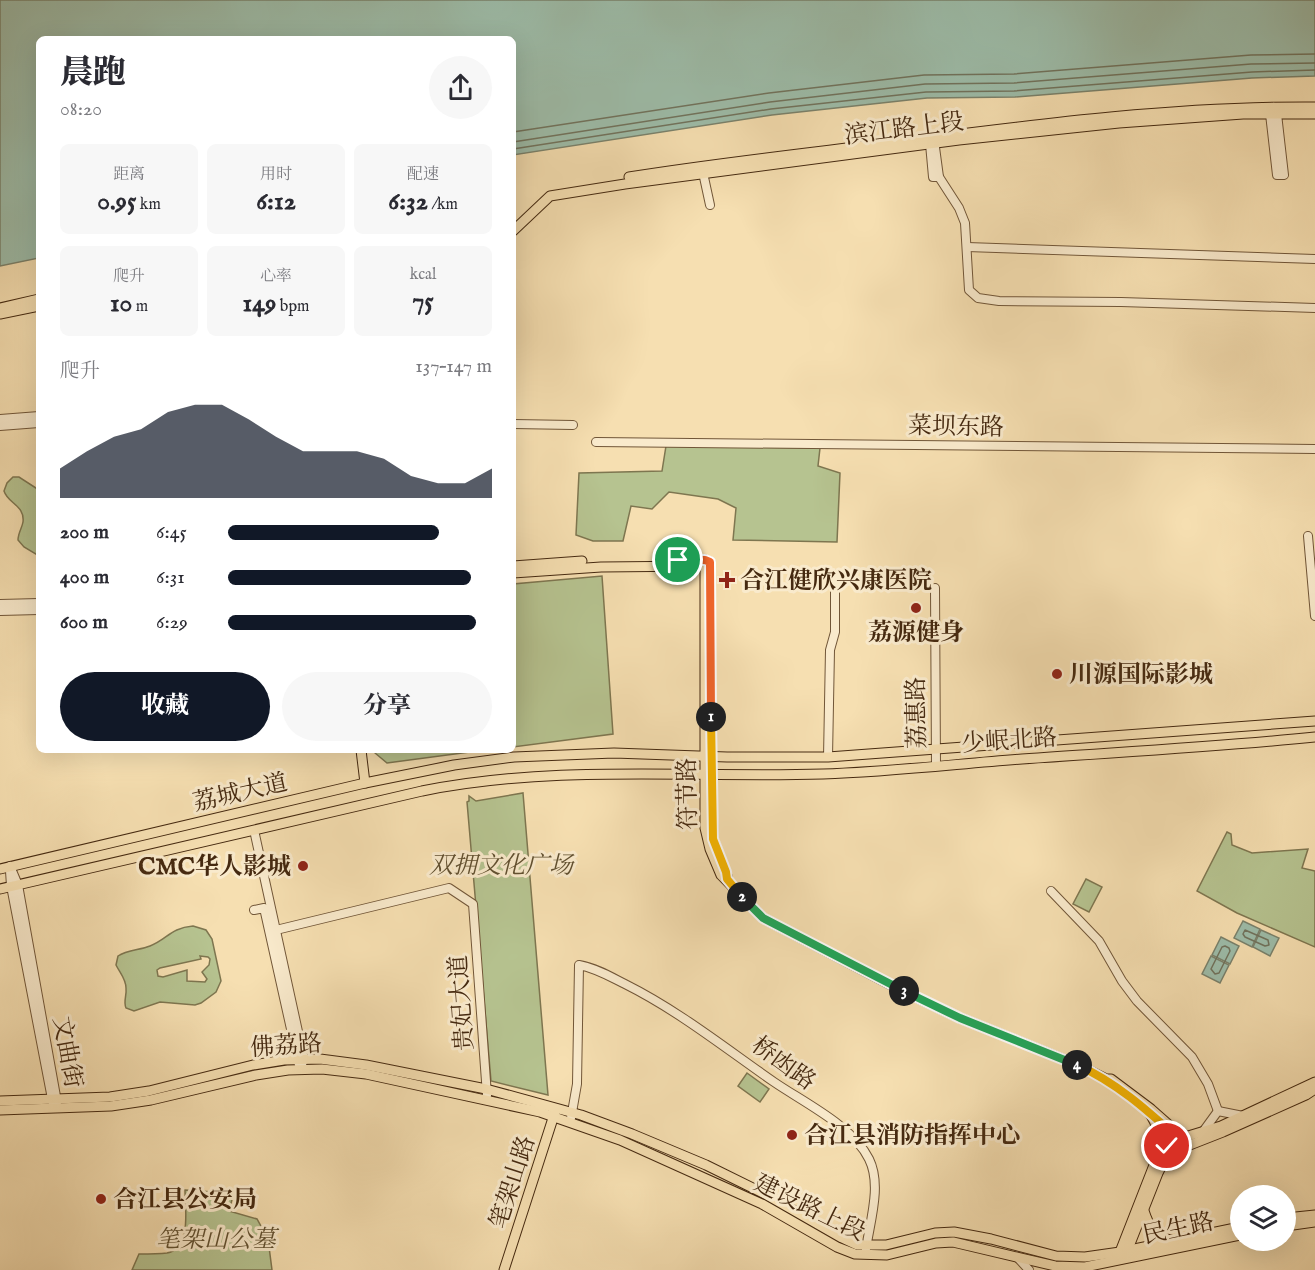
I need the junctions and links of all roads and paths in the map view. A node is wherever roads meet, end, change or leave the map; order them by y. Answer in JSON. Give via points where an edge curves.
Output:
{"nodes":[{"id":1,"x":1315,"y":107,"type":"edge"},
{"id":2,"x":1274,"y":112,"type":"junction"},
{"id":3,"x":1315,"y":114,"type":"edge"},
{"id":4,"x":933,"y":141,"type":"junction"},
{"id":5,"x":702,"y":169,"type":"junction"},
{"id":6,"x":1280,"y":175,"type":"dead end"},
{"id":7,"x":710,"y":205,"type":"dead end"},
{"id":8,"x":516,"y":220,"type":"edge"},
{"id":9,"x":516,"y":228,"type":"edge"},
{"id":10,"x":967,"y":247,"type":"junction"},
{"id":11,"x":1315,"y":259,"type":"edge"},
{"id":12,"x":36,"y":300,"type":"edge"},
{"id":13,"x":36,"y":307,"type":"edge"},
{"id":14,"x":0,"y":308,"type":"edge"},
{"id":15,"x":1315,"y":308,"type":"edge"},
{"id":16,"x":0,"y":314,"type":"edge"},
{"id":17,"x":36,"y":416,"type":"edge"},
{"id":18,"x":0,"y":418,"type":"edge"},
{"id":19,"x":36,"y":423,"type":"edge"},
{"id":20,"x":516,"y":424,"type":"edge"},
{"id":21,"x":573,"y":425,"type":"dead end"},
{"id":22,"x":0,"y":426,"type":"edge"},
{"id":23,"x":596,"y":442,"type":"dead end"},
{"id":24,"x":1315,"y":449,"type":"edge"},
{"id":25,"x":1308,"y":536,"type":"dead end"},
{"id":26,"x":707,"y":562,"type":"junction"},
{"id":27,"x":516,"y":566,"type":"edge"},
{"id":28,"x":516,"y":573,"type":"edge"},
{"id":29,"x":835,"y":574,"type":"dead end"},
{"id":30,"x":936,"y":588,"type":"dead end"},
{"id":31,"x":36,"y":603,"type":"edge"},
{"id":32,"x":0,"y":604,"type":"edge"},
{"id":33,"x":0,"y":610,"type":"edge"},
{"id":34,"x":36,"y":610,"type":"edge"},
{"id":35,"x":1315,"y":616,"type":"edge"},
{"id":36,"x":1315,"y":721,"type":"edge"},
{"id":37,"x":1315,"y":737,"type":"edge"},
{"id":38,"x":936,"y":750,"type":"junction"},
{"id":39,"x":362,"y":753,"type":"edge"},
{"id":40,"x":367,"y":753,"type":"edge"},
{"id":41,"x":676,"y":755,"type":"junction"},
{"id":42,"x":530,"y":756,"type":"junction"},
{"id":43,"x":708,"y":756,"type":"junction"},
{"id":44,"x":514,"y":757,"type":"junction"},
{"id":45,"x":828,"y":757,"type":"junction"},
{"id":46,"x":936,"y":765,"type":"junction"},
{"id":47,"x":675,"y":774,"type":"junction"},
{"id":48,"x":532,"y":775,"type":"junction"},
{"id":49,"x":708,"y":775,"type":"junction"},
{"id":50,"x":516,"y":777,"type":"junction"},
{"id":51,"x":368,"y":782,"type":"junction"},
{"id":52,"x":254,"y":830,"type":"junction"},
{"id":53,"x":41,"y":859,"type":"junction"},
{"id":54,"x":5,"y":868,"type":"edge"},
{"id":55,"x":45,"y":878,"type":"junction"},
{"id":56,"x":14,"y":886,"type":"junction"},
{"id":57,"x":0,"y":889,"type":"edge"},
{"id":58,"x":1051,"y":891,"type":"dead end"},
{"id":59,"x":254,"y":910,"type":"dead end"},
{"id":60,"x":276,"y":930,"type":"junction"},
{"id":61,"x":301,"y":1063,"type":"junction"},
{"id":62,"x":1106,"y":1079,"type":"junction"},
{"id":63,"x":1315,"y":1082,"type":"edge"},
{"id":64,"x":1315,"y":1089,"type":"edge"},
{"id":65,"x":487,"y":1094,"type":"junction"},
{"id":66,"x":0,"y":1101,"type":"edge"},
{"id":67,"x":55,"y":1103,"type":"junction"},
{"id":68,"x":0,"y":1110,"type":"edge"},
{"id":69,"x":1148,"y":1111,"type":"junction"},
{"id":70,"x":1218,"y":1111,"type":"junction"},
{"id":71,"x":555,"y":1112,"type":"junction"},
{"id":72,"x":1244,"y":1116,"type":"junction"},
{"id":73,"x":571,"y":1117,"type":"junction"},
{"id":74,"x":1202,"y":1133,"type":"junction"},
{"id":75,"x":1184,"y":1141,"type":"junction"},
{"id":76,"x":1156,"y":1160,"type":"junction"},
{"id":77,"x":1144,"y":1211,"type":"junction"},
{"id":78,"x":1315,"y":1215,"type":"edge"},
{"id":79,"x":1296,"y":1217,"type":"edge"},
{"id":80,"x":1315,"y":1222,"type":"edge"},
{"id":81,"x":1296,"y":1225,"type":"edge"},
{"id":82,"x":1230,"y":1229,"type":"edge"},
{"id":83,"x":1230,"y":1237,"type":"edge"},
{"id":84,"x":1177,"y":1240,"type":"junction"},
{"id":85,"x":866,"y":1251,"type":"junction"},
{"id":86,"x":1124,"y":1254,"type":"junction"},
{"id":87,"x":1017,"y":1257,"type":"junction"},
{"id":88,"x":504,"y":1270,"type":"edge"},
{"id":89,"x":1029,"y":1270,"type":"edge"}],
"edges":[{"from":1,"to":2,"type":"main road","name":"滨江路上段"},
{"from":2,"to":3,"type":"main road","name":"滨江路上段"},
{"from":2,"to":4,"type":"main road","name":"滨江路上段"},
{"from":2,"to":6,"type":"street"},
{"from":4,"to":5,"type":"main road","name":"滨江路上段"},
{"from":4,"to":10,"type":"street","via":[[936,177],[963,216]]},
{"from":5,"to":7,"type":"street"},
{"from":5,"to":8,"type":"main road","name":"滨江路上段","via":[[547,191]]},
{"from":5,"to":9,"type":"main road","name":"滨江路上段","via":[[550,196]]},
{"from":10,"to":11,"type":"street"},
{"from":10,"to":15,"type":"street","via":[[969,290],[985,300]]},
{"from":12,"to":14,"type":"main road"},
{"from":13,"to":16,"type":"main road"},
{"from":17,"to":18,"type":"street"},
{"from":19,"to":22,"type":"street"},
{"from":20,"to":21,"type":"street"},
{"from":23,"to":24,"type":"street","name":"菜坝东路"},
{"from":25,"to":35,"type":"street"},
{"from":26,"to":27,"type":"main road","via":[[600,561]]},
{"from":26,"to":28,"type":"main road"},
{"from":26,"to":43,"type":"main road","name":"符节路"},
{"from":29,"to":45,"type":"street"},
{"from":30,"to":38,"type":"street","name":"荔惠路"},
{"from":31,"to":32,"type":"street"},
{"from":33,"to":34,"type":"street"},
{"from":36,"to":38,"type":"main road","name":"少岷北路"},
{"from":37,"to":46,"type":"main road","name":"少岷北路"},
{"from":38,"to":45,"type":"main road","name":"少岷北路"},
{"from":38,"to":46,"type":"street","name":"荔惠路"},
{"from":39,"to":51,"type":"main road"},
{"from":40,"to":51,"type":"main road"},
{"from":41,"to":42,"type":"main road","name":"荔城大道"},
{"from":41,"to":43,"type":"main road","name":"荔城大道"},
{"from":41,"to":47,"type":"main road"},
{"from":42,"to":44,"type":"main road","name":"荔城大道"},
{"from":42,"to":48,"type":"main road"},
{"from":43,"to":45,"type":"main road","name":"少岷北路"},
{"from":43,"to":49,"type":"main road","name":"符节路"},
{"from":44,"to":50,"type":"main road"},
{"from":44,"to":51,"type":"main road","name":"荔城大道"},
{"from":46,"to":49,"type":"main road","name":"少岷北路","via":[[824,774]]},
{"from":47,"to":48,"type":"main road","name":"荔城大道"},
{"from":47,"to":49,"type":"main road","name":"荔城大道"},
{"from":48,"to":50,"type":"main road","name":"荔城大道"},
{"from":49,"to":62,"type":"main road","name":"符节路","via":[[706,840],[721,875],[762,917],[960,1018]]},
{"from":50,"to":52,"type":"main road","name":"荔城大道","via":[[440,787]]},
{"from":51,"to":53,"type":"main road","name":"荔城大道"},
{"from":52,"to":55,"type":"main road","name":"荔城大道"},
{"from":52,"to":60,"type":"street"},
{"from":53,"to":54,"type":"main road","name":"荔城大道"},
{"from":53,"to":55,"type":"main road"},
{"from":54,"to":56,"type":"street","name":"文曲街"},
{"from":55,"to":56,"type":"main road","name":"荔城大道"},
{"from":56,"to":57,"type":"main road","name":"荔城大道"},
{"from":56,"to":67,"type":"street","name":"文曲街"},
{"from":58,"to":70,"type":"street","via":[[1099,941],[1137,1001],[1192,1057]]},
{"from":59,"to":61,"type":"street","via":[[264,908]]},
{"from":60,"to":61,"type":"street"},
{"from":60,"to":65,"type":"street","name":"贵妃大道","via":[[450,888],[473,904]]},
{"from":61,"to":65,"type":"main road","name":"佛荔路"},
{"from":61,"to":67,"type":"main road","name":"佛荔路","via":[[152,1100],[111,1106]]},
{"from":62,"to":69,"type":"main road","name":"符节路"},
{"from":62,"to":75,"type":"main road","name":"符节路","via":[[1132,1093]]},
{"from":63,"to":72,"type":"main road"},
{"from":64,"to":75,"type":"main road","via":[[1259,1117]]},
{"from":65,"to":71,"type":"main road","name":"佛荔路"},
{"from":66,"to":67,"type":"main road","name":"佛荔路"},
{"from":67,"to":68,"type":"main road","name":"佛荔路"},
{"from":69,"to":75,"type":"main road","name":"符节路"},
{"from":69,"to":76,"type":"main road","via":[[1159,1136]]},
{"from":70,"to":72,"type":"street"},
{"from":70,"to":74,"type":"street"},
{"from":71,"to":73,"type":"main road","name":"佛荔路"},
{"from":71,"to":88,"type":"main road","name":"笔架山路"},
{"from":72,"to":74,"type":"main road"},
{"from":73,"to":85,"type":"main road","name":"建设路上段","via":[[787,1217],[847,1252]]},
{"from":73,"to":85,"type":"street","name":"桥凼路","via":[[577,1084],[579,965],[661,1003],[848,1133],[868,1156],[873,1170],[875,1185]]},
{"from":74,"to":75,"type":"main road"},
{"from":75,"to":76,"type":"main road","via":[[1167,1146]]},
{"from":75,"to":77,"type":"main road","via":[[1165,1159]]},
{"from":76,"to":86,"type":"main road"},
{"from":77,"to":84,"type":"main road","via":[[1157,1235]]},
{"from":77,"to":86,"type":"main road"},
{"from":78,"to":79,"type":"main road"},
{"from":80,"to":81,"type":"main road"},
{"from":82,"to":84,"type":"main road","name":"民生路"},
{"from":83,"to":86,"type":"main road","name":"民生路"},
{"from":84,"to":86,"type":"main road","name":"民生路"},
{"from":85,"to":86,"type":"main road","name":"建设路上段","via":[[935,1233],[954,1232],[1056,1256]]},
{"from":85,"to":87,"type":"main road","name":"建设路上段","via":[[887,1255],[953,1242]]},
{"from":86,"to":87,"type":"main road","name":"建设路上段","via":[[1093,1266],[1067,1267]]},
{"from":87,"to":89,"type":"street"}]}
